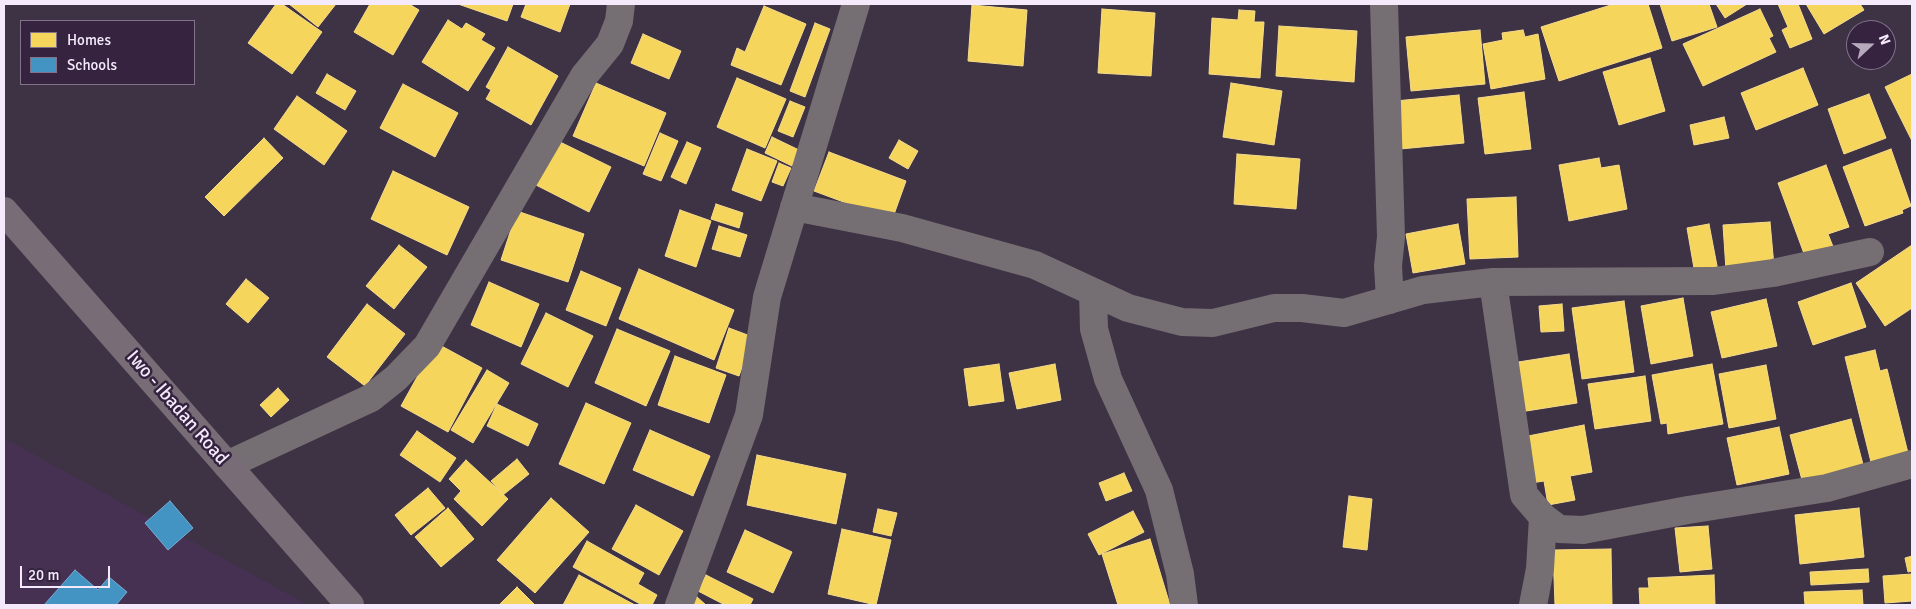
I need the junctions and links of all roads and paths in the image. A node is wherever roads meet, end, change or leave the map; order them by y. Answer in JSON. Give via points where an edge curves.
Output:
{"nodes":[{"id":1,"x":621,"y":4,"type":"edge"},
{"id":2,"x":1384,"y":4,"type":"edge"},
{"id":3,"x":849,"y":11,"type":"edge"},
{"id":4,"x":794,"y":207,"type":"junction"},
{"id":5,"x":4,"y":210,"type":"edge"},
{"id":6,"x":1870,"y":252,"type":"dead end"},
{"id":7,"x":1493,"y":282,"type":"junction"},
{"id":8,"x":1093,"y":292,"type":"junction"},
{"id":9,"x":1390,"y":300,"type":"junction"},
{"id":10,"x":1912,"y":464,"type":"edge"},
{"id":11,"x":227,"y":465,"type":"junction"},
{"id":12,"x":1543,"y":517,"type":"junction"},
{"id":13,"x":350,"y":605,"type":"edge"},
{"id":14,"x":679,"y":605,"type":"edge"},
{"id":15,"x":1184,"y":605,"type":"edge"},
{"id":16,"x":1533,"y":605,"type":"edge"}],
"edges":[{"from":1,"to":11,"type":"street","via":[[619,21],[610,44],[584,76],[427,346],[371,398]]},
{"from":2,"to":9,"type":"street"},
{"from":3,"to":4,"type":"street"},
{"from":4,"to":8,"type":"street","via":[[902,228],[1035,265]]},
{"from":4,"to":14,"type":"street","via":[[767,297],[749,415]]},
{"from":5,"to":11,"type":"main road","name":"Iwo - Ibadan Road"},
{"from":6,"to":7,"type":"street","via":[[1773,273],[1714,281]]},
{"from":7,"to":9,"type":"street","via":[[1423,290]]},
{"from":7,"to":12,"type":"street","via":[[1524,495]]},
{"from":8,"to":9,"type":"street","via":[[1128,308],[1182,322],[1213,323],[1274,308],[1344,313]]},
{"from":8,"to":15,"type":"street","via":[[1094,329],[1108,379],[1159,490],[1180,574]]},
{"from":10,"to":12,"type":"street","via":[[1827,488],[1584,530],[1559,530]]},
{"from":11,"to":13,"type":"main road","name":"Iwo - Ibadan Road"},
{"from":12,"to":16,"type":"street","via":[[1540,569]]}]}
